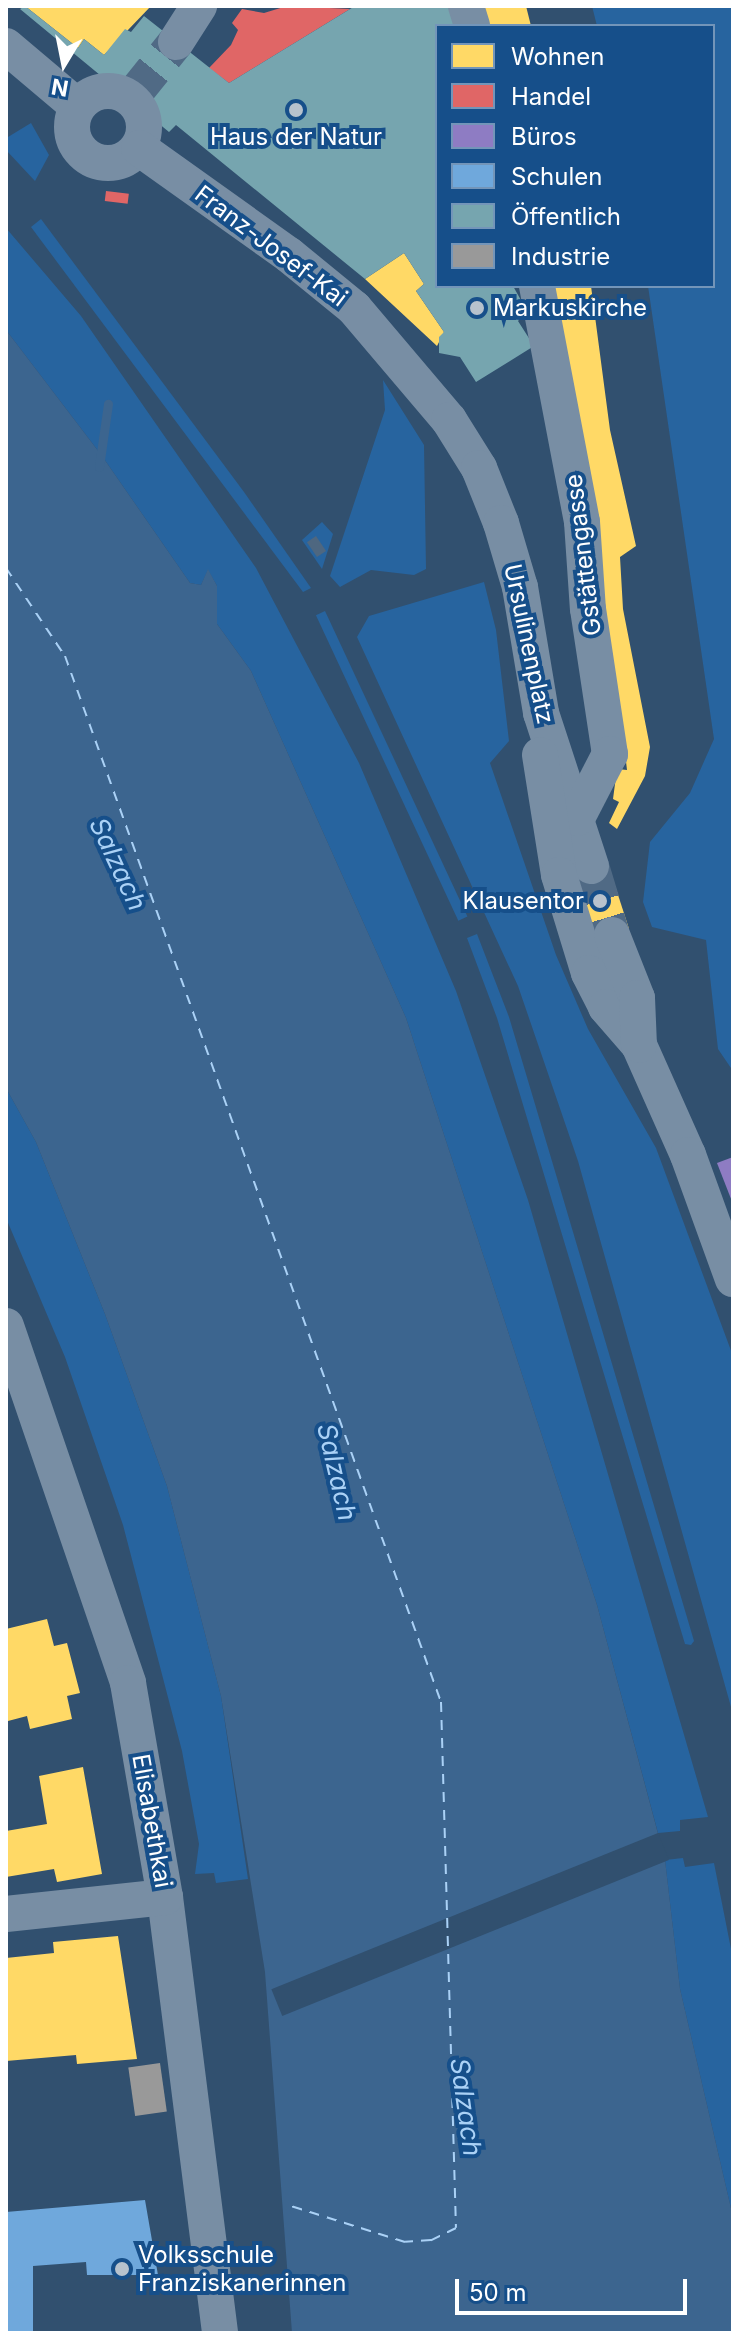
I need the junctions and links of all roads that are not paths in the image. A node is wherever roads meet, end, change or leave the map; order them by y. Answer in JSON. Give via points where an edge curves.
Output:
{"nodes":[{"id":1,"x":199,"y":6,"type":"edge"},
{"id":2,"x":176,"y":42,"type":"tunnel mouth"},
{"id":3,"x":6,"y":46,"type":"edge"},
{"id":4,"x":77,"y":106,"type":"junction"},
{"id":5,"x":139,"y":148,"type":"junction"},
{"id":6,"x":537,"y":288,"type":"edge"},
{"id":7,"x":428,"y":389,"type":"joint"},
{"id":8,"x":541,"y":713,"type":"junction"},
{"id":9,"x":577,"y":818,"type":"junction"},
{"id":10,"x":591,"y":866,"type":"tunnel mouth"},
{"id":11,"x":612,"y":935,"type":"tunnel mouth"},
{"id":12,"x":639,"y":1045,"type":"junction"},
{"id":13,"x":733,"y":1279,"type":"edge"},
{"id":14,"x":6,"y":1326,"type":"edge"},
{"id":15,"x":165,"y":1897,"type":"junction"},
{"id":16,"x":6,"y":1914,"type":"edge"},
{"id":17,"x":220,"y":2333,"type":"edge"}],
"edges":[{"from":1,"to":2,"type":"street"},
{"from":3,"to":4,"type":"street"},
{"from":4,"to":5,"type":"street","via":[[92,93],[112,90],[131,98],[144,121]]},
{"from":4,"to":5,"type":"street","via":[[71,124],[74,142],[84,155],[104,164],[124,161]]},
{"from":5,"to":7,"type":"street","name":"Franz-Josef-Kai","via":[[354,308]]},
{"from":6,"to":9,"type":"street","name":"Gstättengasse","via":[[582,522],[588,609],[610,754]]},
{"from":7,"to":8,"type":"street","name":"Ursulinenplatz","via":[[479,468],[501,523],[520,587]]},
{"from":8,"to":9,"type":"street","name":"Ursulinenplatz"},
{"from":8,"to":12,"type":"street","via":[[540,767],[559,875],[589,973],[606,1007]]},
{"from":9,"to":10,"type":"street","name":"Ursulinenplatz"},
{"from":11,"to":12,"type":"street","via":[[637,998]]},
{"from":12,"to":13,"type":"street","via":[[688,1155]]},
{"from":14,"to":15,"type":"street","name":"Elisabethkai","via":[[128,1683]]},
{"from":15,"to":16,"type":"street"},
{"from":15,"to":17,"type":"street","name":"Elisabethkai"}]}
